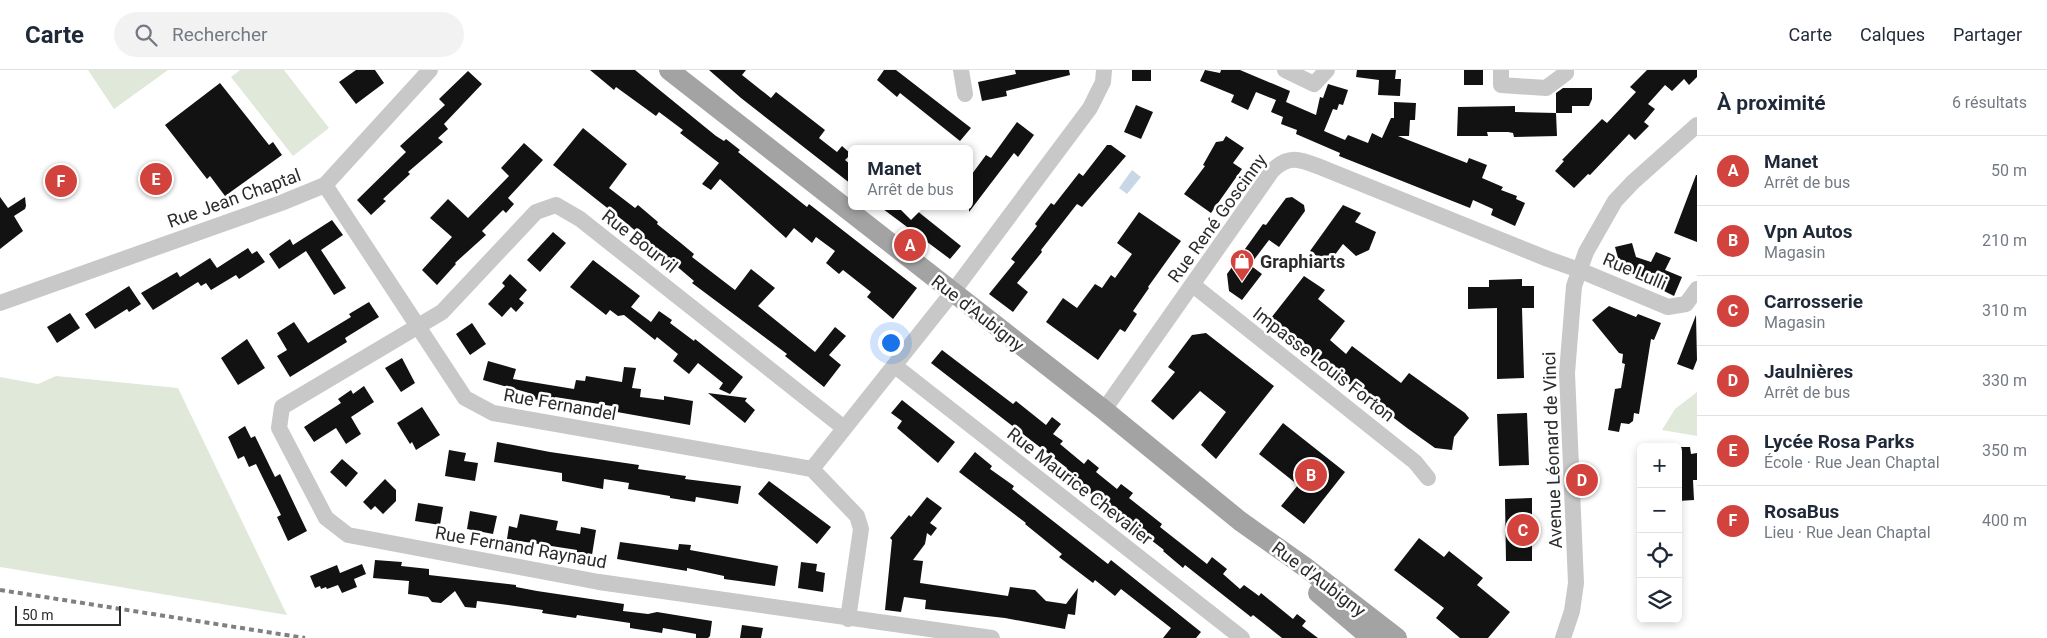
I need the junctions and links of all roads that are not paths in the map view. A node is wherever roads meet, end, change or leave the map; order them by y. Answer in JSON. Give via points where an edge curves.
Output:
{"nodes":[{"id":1,"x":430,"y":70,"type":"edge"},
{"id":2,"x":669,"y":70,"type":"edge"},
{"id":3,"x":961,"y":70,"type":"edge"},
{"id":4,"x":1104,"y":70,"type":"edge"},
{"id":5,"x":1285,"y":70,"type":"edge"},
{"id":6,"x":1327,"y":70,"type":"edge"},
{"id":7,"x":1501,"y":70,"type":"edge"},
{"id":8,"x":1566,"y":70,"type":"edge"},
{"id":9,"x":965,"y":94,"type":"dead end"},
{"id":10,"x":1697,"y":124,"type":"edge"},
{"id":11,"x":325,"y":185,"type":"junction"},
{"id":12,"x":1579,"y":270,"type":"junction"},
{"id":13,"x":1193,"y":285,"type":"junction"},
{"id":14,"x":1697,"y":289,"type":"edge"},
{"id":15,"x":952,"y":293,"type":"junction"},
{"id":16,"x":3,"y":300,"type":"edge"},
{"id":17,"x":418,"y":328,"type":"junction"},
{"id":18,"x":894,"y":366,"type":"junction"},
{"id":19,"x":1104,"y":410,"type":"junction"},
{"id":20,"x":844,"y":428,"type":"junction"},
{"id":21,"x":812,"y":469,"type":"junction"},
{"id":22,"x":1428,"y":478,"type":"dead end"},
{"id":23,"x":1240,"y":521,"type":"junction"},
{"id":24,"x":848,"y":619,"type":"junction"},
{"id":25,"x":992,"y":638,"type":"edge"},
{"id":26,"x":1242,"y":638,"type":"edge"},
{"id":27,"x":1371,"y":638,"type":"edge"},
{"id":28,"x":1397,"y":638,"type":"edge"},
{"id":29,"x":1563,"y":638,"type":"edge"}],
"edges":[{"from":1,"to":11,"type":"street","name":"Rue Jean Chaptal"},
{"from":2,"to":15,"type":"main road","name":"Rue d'Aubigny"},
{"from":3,"to":9,"type":"street"},
{"from":4,"to":15,"type":"street","via":[[1103,82],[1090,108]]},
{"from":5,"to":6,"type":"street","via":[[1314,84]]},
{"from":7,"to":8,"type":"street","via":[[1501,85],[1546,88]]},
{"from":10,"to":12,"type":"street","name":"Avenue Léonard de Vinci","via":[[1615,202],[1596,232]]},
{"from":11,"to":16,"type":"street","name":"Rue Jean Chaptal"},
{"from":11,"to":17,"type":"street","name":"Rue Fernandel"},
{"from":12,"to":13,"type":"street","name":"Rue René Goscinny","via":[[1299,159],[1286,160],[1272,171]]},
{"from":12,"to":14,"type":"street","name":"Rue Lulli","via":[[1668,307],[1686,304]]},
{"from":12,"to":29,"type":"street","name":"Avenue Léonard de Vinci","via":[[1571,303],[1567,373],[1576,583],[1572,611]]},
{"from":13,"to":19,"type":"street","name":"Rue René Goscinny"},
{"from":13,"to":22,"type":"street","name":"Impasse Louis Forton","via":[[1414,462]]},
{"from":15,"to":18,"type":"street"},
{"from":15,"to":19,"type":"main road","name":"Rue d'Aubigny"},
{"from":17,"to":20,"type":"street","name":"Rue Bourvil","via":[[442,312],[536,212],[556,205],[580,219]]},
{"from":17,"to":21,"type":"street","name":"Rue Fernandel","via":[[466,398],[494,413]]},
{"from":17,"to":24,"type":"street","name":"Rue Fernand Raynaud","via":[[282,407],[279,428],[321,510],[348,535],[599,582]]},
{"from":18,"to":20,"type":"street"},
{"from":18,"to":26,"type":"street","name":"Rue Maurice Chevalier"},
{"from":19,"to":23,"type":"main road","name":"Rue d'Aubigny"},
{"from":20,"to":21,"type":"street"},
{"from":21,"to":24,"type":"street","via":[[857,516],[861,529]]},
{"from":23,"to":27,"type":"main road","name":"Rue d'Aubigny"},
{"from":23,"to":28,"type":"main road","name":"Rue d'Aubigny"},
{"from":24,"to":25,"type":"street","name":"Rue Fernand Raynaud"}]}
